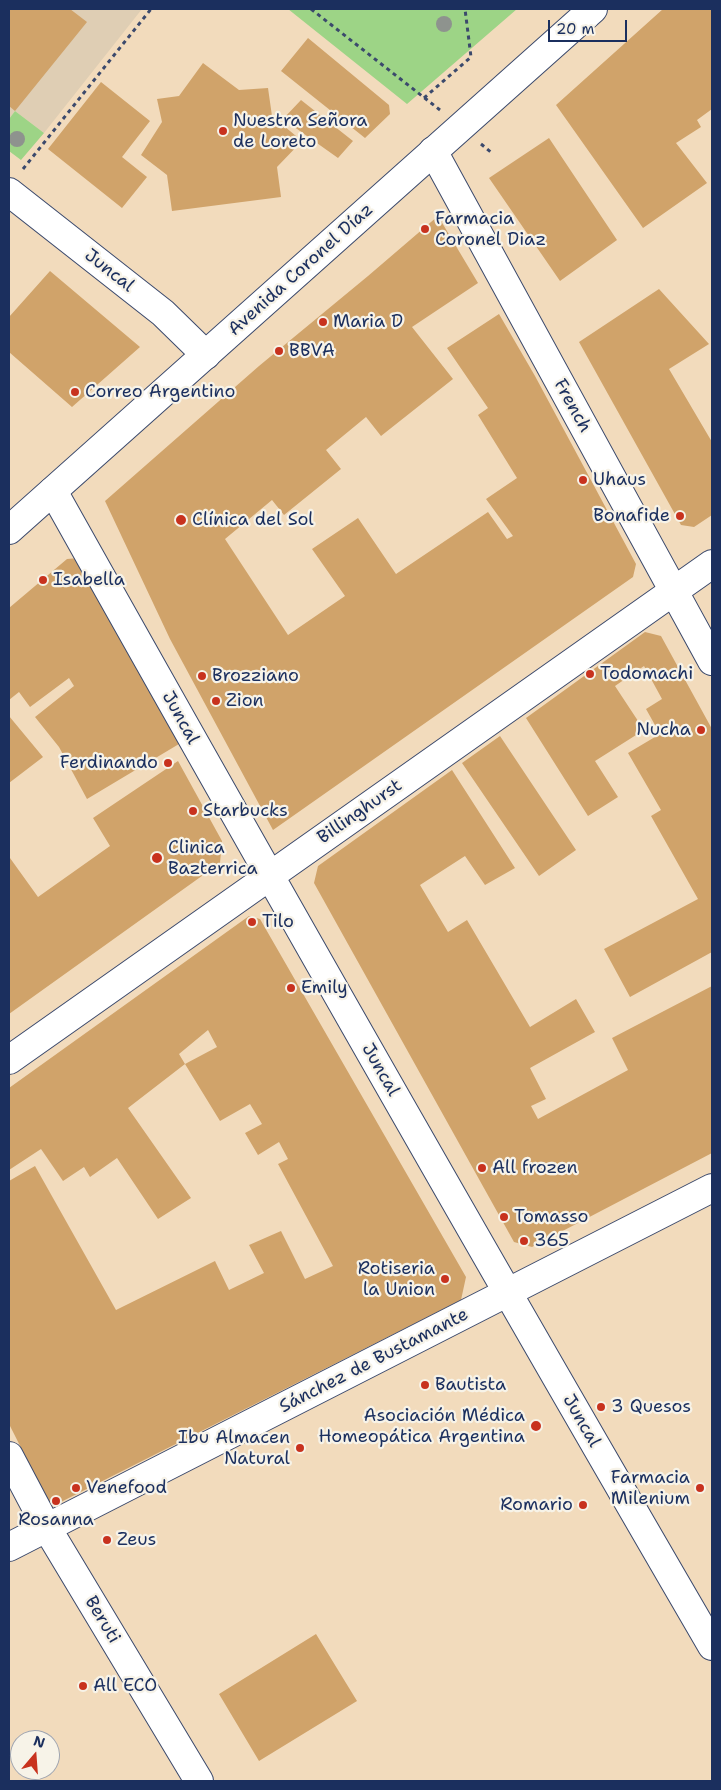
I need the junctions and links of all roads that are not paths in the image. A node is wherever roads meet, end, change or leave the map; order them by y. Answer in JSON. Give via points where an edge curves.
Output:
{"nodes":[{"id":1,"x":593,"y":9,"type":"edge"},
{"id":2,"x":433,"y":151,"type":"junction"},
{"id":3,"x":15,"y":182,"type":"edge"},
{"id":4,"x":206,"y":354,"type":"junction"},
{"id":5,"x":53,"y":491,"type":"junction"},
{"id":6,"x":9,"y":530,"type":"edge"},
{"id":7,"x":712,"y":564,"type":"edge"},
{"id":8,"x":674,"y":592,"type":"junction"},
{"id":9,"x":712,"y":661,"type":"edge"},
{"id":10,"x":269,"y":876,"type":"junction"},
{"id":11,"x":9,"y":1060,"type":"edge"},
{"id":12,"x":712,"y":1188,"type":"edge"},
{"id":13,"x":507,"y":1294,"type":"junction"},
{"id":14,"x":9,"y":1456,"type":"edge"},
{"id":15,"x":46,"y":1528,"type":"junction"},
{"id":16,"x":9,"y":1547,"type":"edge"},
{"id":17,"x":712,"y":1646,"type":"edge"},
{"id":18,"x":198,"y":1781,"type":"edge"}],
"edges":[{"from":1,"to":2,"type":"street","name":"Avenida Coronel Díaz"},
{"from":2,"to":4,"type":"street","name":"Avenida Coronel Díaz"},
{"from":2,"to":8,"type":"street","name":"French"},
{"from":3,"to":4,"type":"street","name":"Juncal"},
{"from":4,"to":5,"type":"street","name":"Avenida Coronel Díaz"},
{"from":5,"to":6,"type":"street","name":"Avenida Coronel Díaz"},
{"from":5,"to":10,"type":"street","name":"Juncal"},
{"from":7,"to":8,"type":"street","name":"Billinghurst"},
{"from":8,"to":9,"type":"street","name":"French"},
{"from":8,"to":10,"type":"street","name":"Billinghurst"},
{"from":10,"to":11,"type":"street","name":"Billinghurst"},
{"from":10,"to":13,"type":"street","name":"Juncal"},
{"from":12,"to":13,"type":"street","name":"Sánchez de Bustamante"},
{"from":13,"to":15,"type":"street","name":"Sánchez de Bustamante"},
{"from":13,"to":17,"type":"street","name":"Juncal"},
{"from":14,"to":15,"type":"street","name":"Beruti"},
{"from":15,"to":16,"type":"street","name":"Sánchez de Bustamante"},
{"from":15,"to":18,"type":"street","name":"Beruti"}]}
